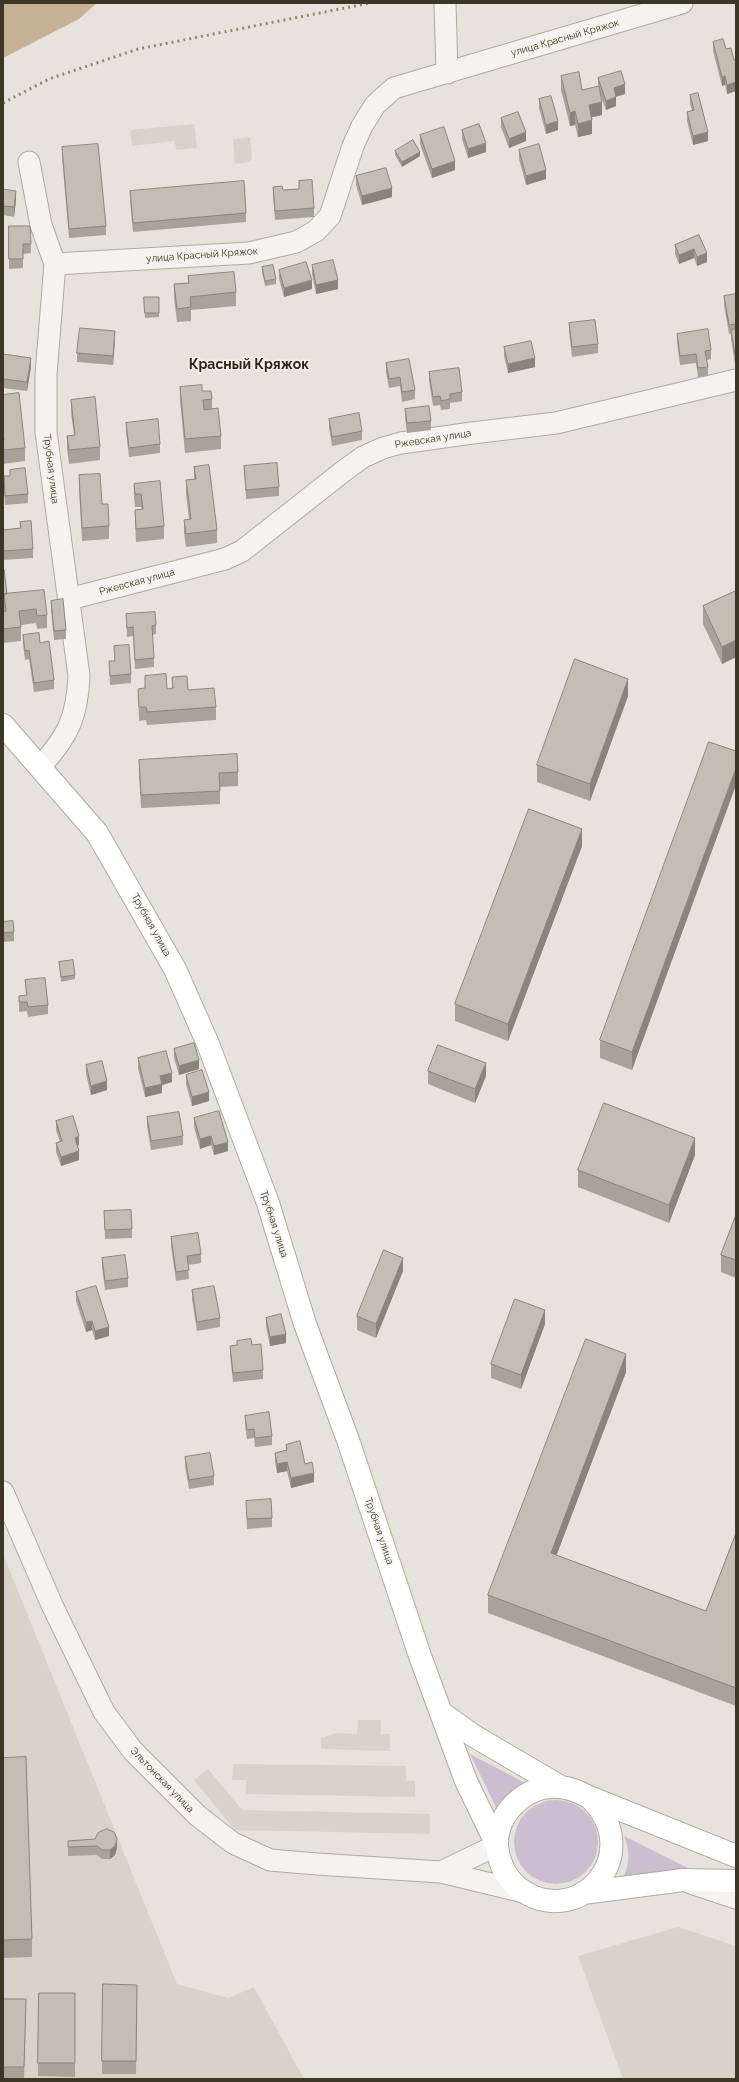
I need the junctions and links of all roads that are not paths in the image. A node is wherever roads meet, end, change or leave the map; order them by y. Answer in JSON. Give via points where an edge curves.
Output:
{"nodes":[{"id":1,"x":445,"y":3,"type":"edge"},
{"id":2,"x":682,"y":3,"type":"edge"},
{"id":3,"x":447,"y":73,"type":"junction"},
{"id":4,"x":29,"y":162,"type":"dead end"},
{"id":5,"x":55,"y":264,"type":"junction"},
{"id":6,"x":736,"y":380,"type":"edge"},
{"id":7,"x":69,"y":599,"type":"junction"},
{"id":8,"x":3,"y":726,"type":"edge"},
{"id":9,"x":40,"y":766,"type":"junction"},
{"id":10,"x":3,"y":1492,"type":"edge"},
{"id":11,"x":443,"y":1714,"type":"junction"},
{"id":12,"x":561,"y":1787,"type":"junction"},
{"id":13,"x":588,"y":1797,"type":"junction"},
{"id":14,"x":497,"y":1845,"type":"junction"},
{"id":15,"x":736,"y":1856,"type":"edge"},
{"id":16,"x":441,"y":1872,"type":"junction"},
{"id":17,"x":683,"y":1880,"type":"junction"},
{"id":18,"x":736,"y":1881,"type":"edge"},
{"id":19,"x":524,"y":1892,"type":"junction"},
{"id":20,"x":583,"y":1893,"type":"junction"},
{"id":21,"x":736,"y":1898,"type":"edge"}],
"edges":[{"from":1,"to":3,"type":"street"},
{"from":2,"to":3,"type":"street","name":"улица Красный Кряжок"},
{"from":3,"to":5,"type":"street","name":"улица Красный Кряжок","via":[[394,88],[375,105],[353,146],[330,216],[316,231],[296,242],[249,253]]},
{"from":4,"to":5,"type":"street","name":"Трубная улица","via":[[41,225]]},
{"from":5,"to":7,"type":"street","name":"Трубная улица","via":[[46,374],[46,432]]},
{"from":6,"to":7,"type":"street","name":"Ржевская улица","via":[[556,423],[401,443],[383,448],[363,457],[345,470],[242,551],[225,559]]},
{"from":7,"to":9,"type":"street","name":"Трубная улица","via":[[79,676],[78,692],[73,717],[60,745]]},
{"from":8,"to":9,"type":"main road","name":"Трубная улица"},
{"from":9,"to":11,"type":"main road","name":"Трубная улица","via":[[97,833],[175,969],[208,1044],[268,1203],[305,1324],[348,1440],[420,1656]]},
{"from":10,"to":16,"type":"street","name":"Эльтонская улица","via":[[52,1606],[104,1712],[133,1752],[198,1816],[233,1843],[270,1860]]},
{"from":11,"to":12,"type":"main road","via":[[480,1740]]},
{"from":11,"to":14,"type":"main road","name":"Трубная улица","via":[[466,1781]]},
{"from":12,"to":13,"type":"main road","via":[[575,1790]]},
{"from":12,"to":14,"type":"main road","via":[[533,1790],[520,1798],[502,1820]]},
{"from":13,"to":15,"type":"main road"},
{"from":13,"to":20,"type":"main road","via":[[605,1816],[612,1843],[611,1855],[603,1875]]},
{"from":14,"to":16,"type":"street"},
{"from":14,"to":19,"type":"main road","via":[[503,1870]]},
{"from":16,"to":19,"type":"street","name":"Эльтонская улица"},
{"from":17,"to":18,"type":"main road"},
{"from":17,"to":20,"type":"main road"},
{"from":17,"to":21,"type":"street"},
{"from":19,"to":20,"type":"main road","via":[[547,1900],[560,1900]]}]}
